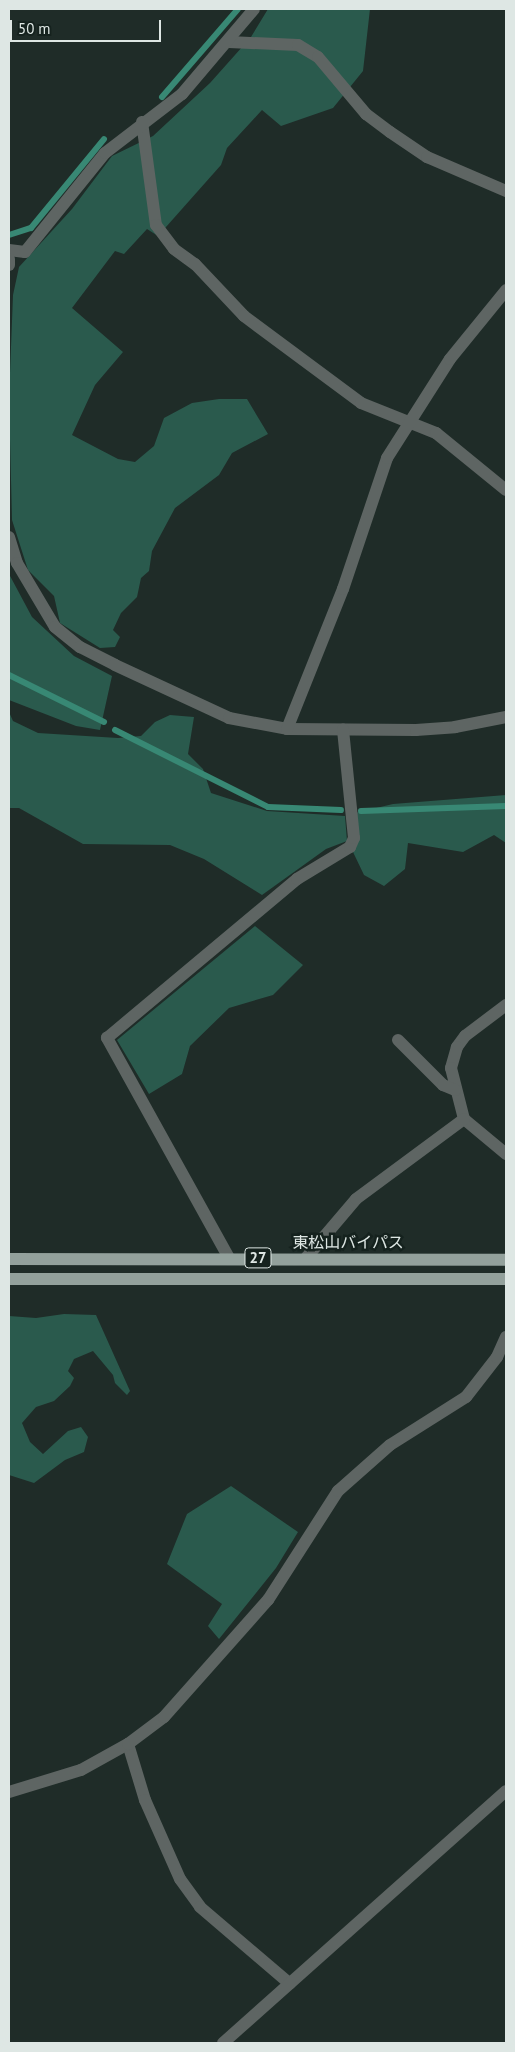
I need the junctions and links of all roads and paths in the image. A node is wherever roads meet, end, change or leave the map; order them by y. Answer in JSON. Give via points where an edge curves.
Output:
{"nodes":[{"id":1,"x":254,"y":9,"type":"edge"},
{"id":2,"x":229,"y":42,"type":"junction"},
{"id":3,"x":142,"y":122,"type":"junction"},
{"id":4,"x":506,"y":190,"type":"edge"},
{"id":5,"x":9,"y":250,"type":"edge"},
{"id":6,"x":9,"y":258,"type":"edge"},
{"id":7,"x":9,"y":264,"type":"edge"},
{"id":8,"x":506,"y":290,"type":"edge"},
{"id":9,"x":410,"y":423,"type":"junction"},
{"id":10,"x":506,"y":490,"type":"edge"},
{"id":11,"x":9,"y":537,"type":"edge"},
{"id":12,"x":506,"y":717,"type":"edge"},
{"id":13,"x":287,"y":729,"type":"junction"},
{"id":14,"x":343,"y":730,"type":"junction"},
{"id":15,"x":506,"y":1005,"type":"edge"},
{"id":16,"x":398,"y":1040,"type":"dead end"},
{"id":17,"x":455,"y":1090,"type":"junction"},
{"id":18,"x":464,"y":1119,"type":"junction"},
{"id":19,"x":506,"y":1154,"type":"edge"},
{"id":20,"x":229,"y":1258,"type":"junction"},
{"id":21,"x":306,"y":1258,"type":"junction"},
{"id":22,"x":9,"y":1259,"type":"edge"},
{"id":23,"x":506,"y":1260,"type":"edge"},
{"id":24,"x":506,"y":1279,"type":"edge"},
{"id":25,"x":9,"y":1280,"type":"edge"},
{"id":26,"x":506,"y":1337,"type":"edge"},
{"id":27,"x":128,"y":1744,"type":"junction"},
{"id":28,"x":506,"y":1791,"type":"edge"},
{"id":29,"x":9,"y":1792,"type":"edge"},
{"id":30,"x":290,"y":1984,"type":"junction"},
{"id":31,"x":223,"y":2043,"type":"edge"}],
"edges":[{"from":1,"to":2,"type":"street"},
{"from":2,"to":3,"type":"street","via":[[182,94]]},
{"from":2,"to":4,"type":"street","via":[[298,45],[318,57],[355,102],[390,132],[427,157]]},
{"from":3,"to":5,"type":"street","via":[[105,152],[25,252]]},
{"from":3,"to":9,"type":"street","via":[[156,225],[174,249],[195,264],[244,316],[361,403]]},
{"from":6,"to":7,"type":"street"},
{"from":8,"to":9,"type":"street","via":[[450,359]]},
{"from":9,"to":10,"type":"street","via":[[436,433]]},
{"from":9,"to":13,"type":"street","via":[[387,458],[343,589]]},
{"from":11,"to":13,"type":"street","via":[[17,563],[54,627],[80,646],[229,718]]},
{"from":12,"to":14,"type":"street","via":[[455,727]]},
{"from":13,"to":14,"type":"street"},
{"from":14,"to":20,"type":"street","via":[[354,838],[350,847],[298,879],[107,1038]]},
{"from":15,"to":17,"type":"street","via":[[457,1047],[451,1068]]},
{"from":16,"to":17,"type":"street","via":[[443,1084]]},
{"from":17,"to":18,"type":"street"},
{"from":18,"to":19,"type":"street"},
{"from":18,"to":21,"type":"street","via":[[356,1199]]},
{"from":20,"to":21,"type":"main road","name":"東松山バイパス","number":"27"},
{"from":20,"to":22,"type":"main road","name":"東松山バイパス","number":"27"},
{"from":21,"to":23,"type":"main road","name":"東松山バイパス","number":"27"},
{"from":24,"to":25,"type":"main road","number":"27"},
{"from":26,"to":27,"type":"street","via":[[497,1357],[466,1397],[390,1445],[350,1477],[314,1523],[268,1600],[199,1681],[164,1717]]},
{"from":27,"to":29,"type":"street","via":[[81,1770]]},
{"from":27,"to":30,"type":"street","via":[[145,1800],[180,1880],[200,1907]]},
{"from":28,"to":30,"type":"street"},
{"from":30,"to":31,"type":"street"}]}
